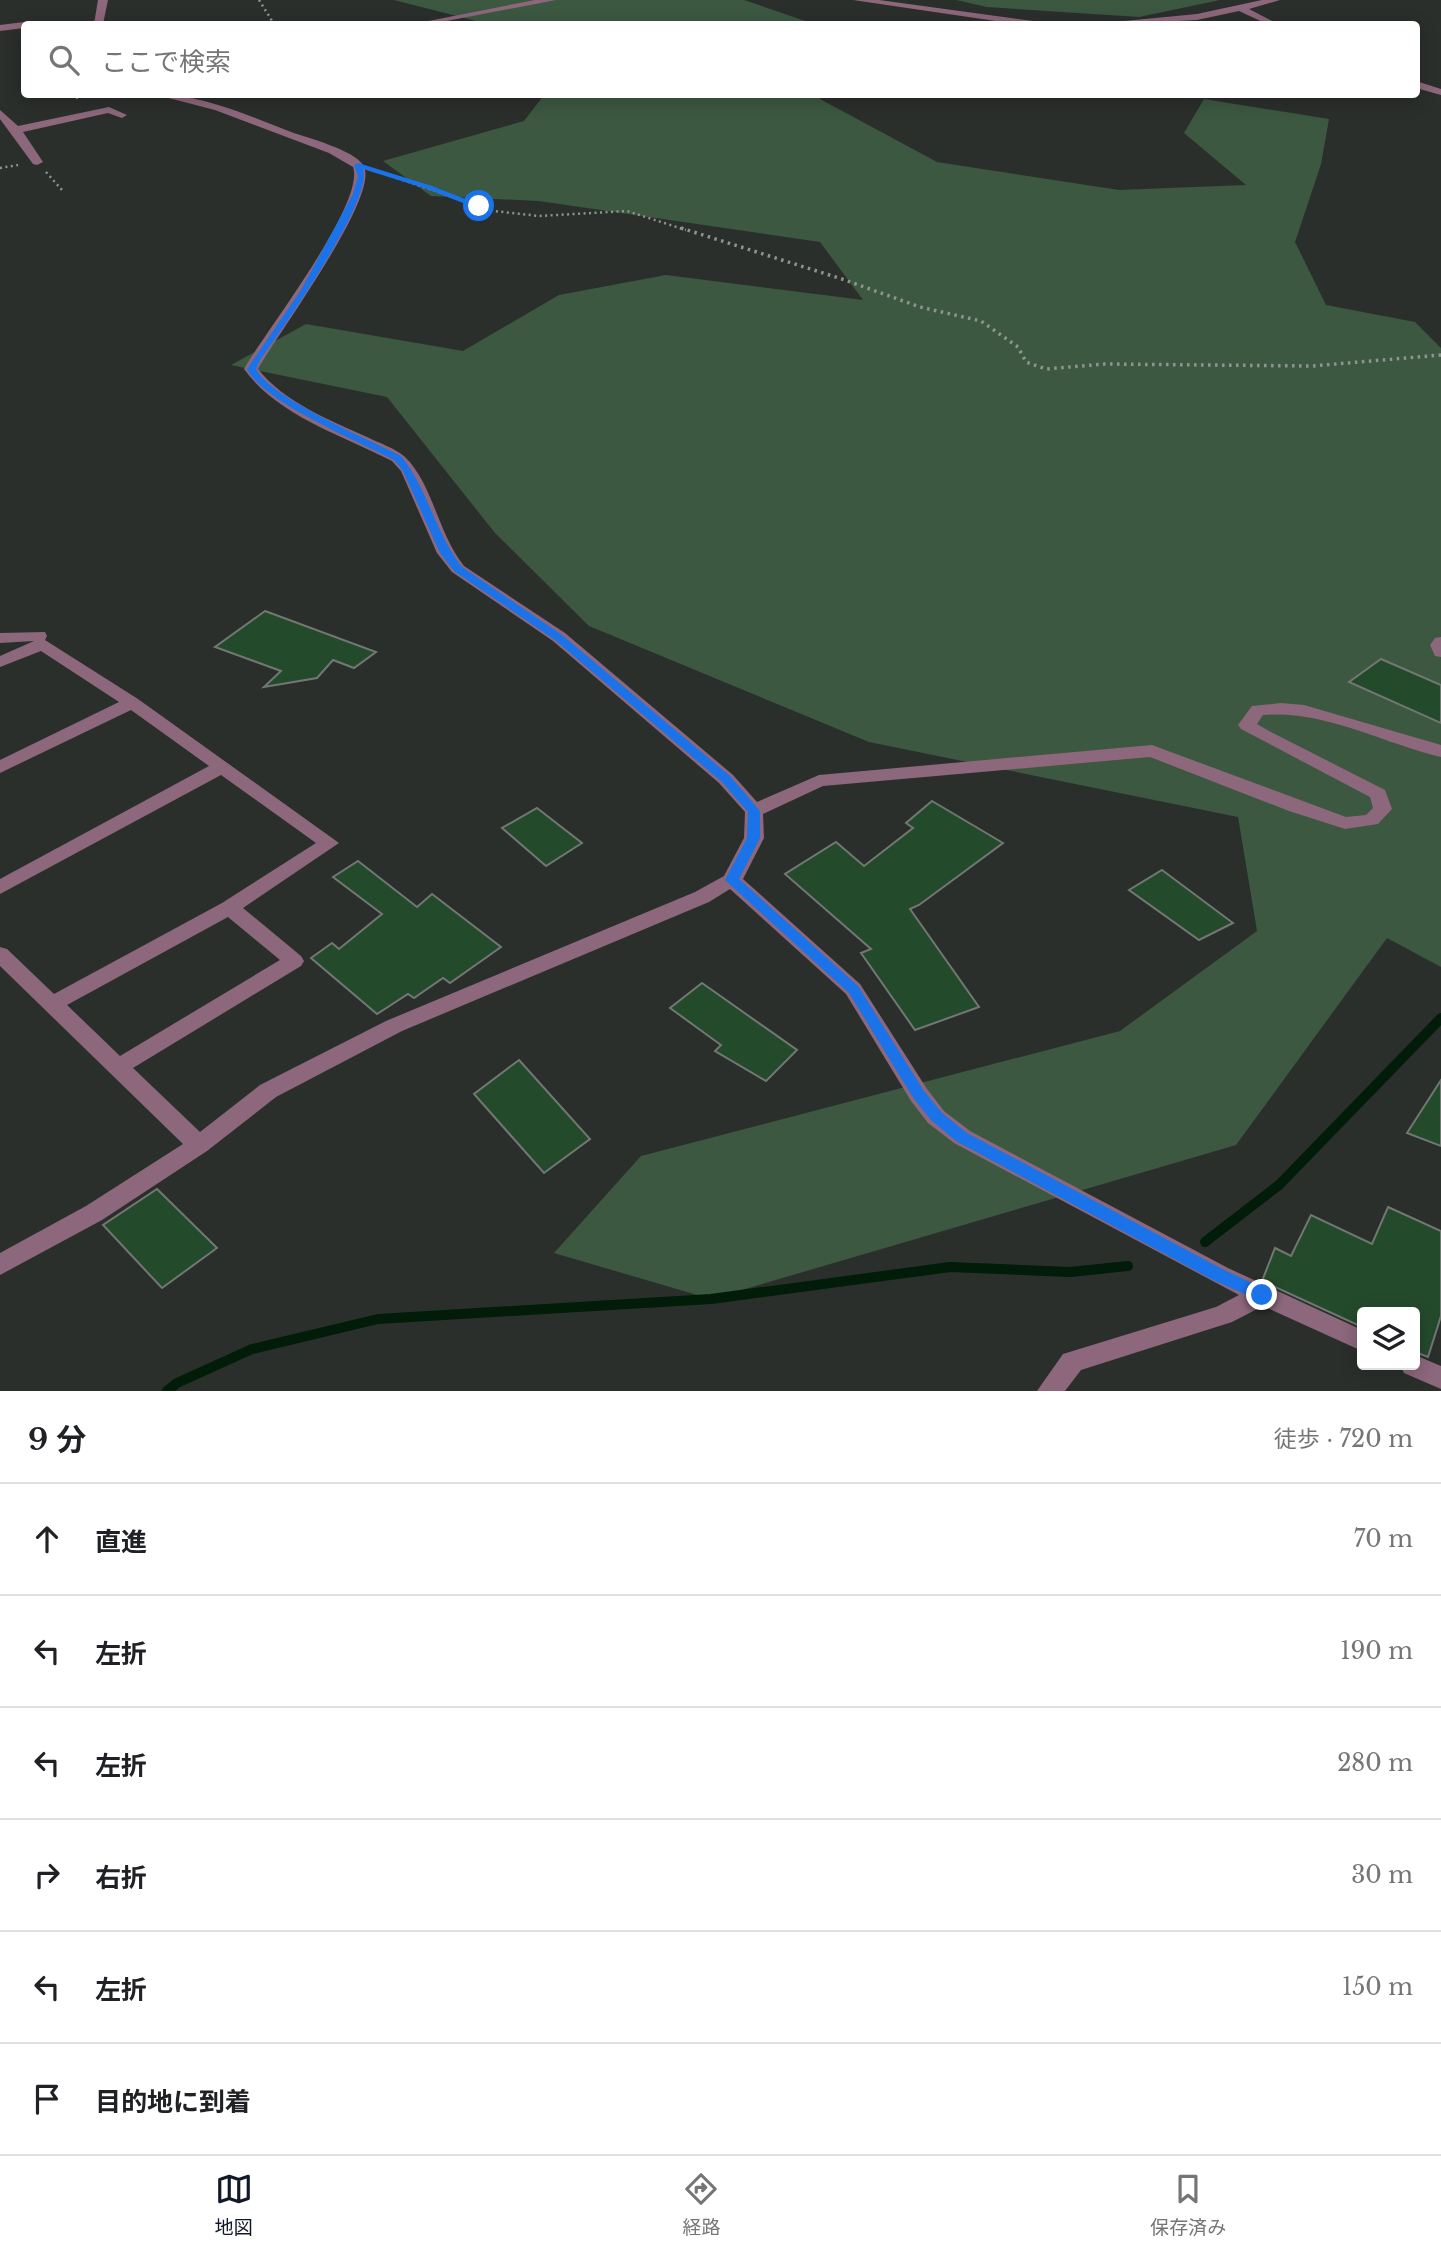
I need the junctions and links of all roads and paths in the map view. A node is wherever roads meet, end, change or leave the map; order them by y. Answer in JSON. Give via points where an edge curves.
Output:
{"nodes":[{"id":1,"x":103,"y":0,"type":"edge"},
{"id":2,"x":259,"y":0,"type":"edge"},
{"id":3,"x":551,"y":0,"type":"edge"},
{"id":4,"x":858,"y":0,"type":"edge"},
{"id":5,"x":1275,"y":0,"type":"edge"},
{"id":6,"x":1242,"y":9,"type":"junction"},
{"id":7,"x":99,"y":21,"type":"edge"},
{"id":8,"x":272,"y":21,"type":"edge"},
{"id":9,"x":435,"y":21,"type":"edge"},
{"id":10,"x":1011,"y":21,"type":"edge"},
{"id":11,"x":1161,"y":21,"type":"edge"},
{"id":12,"x":1268,"y":21,"type":"edge"},
{"id":13,"x":21,"y":25,"type":"edge"},
{"id":14,"x":0,"y":27,"type":"edge"},
{"id":15,"x":1420,"y":85,"type":"edge"},
{"id":16,"x":1441,"y":92,"type":"edge"},
{"id":17,"x":175,"y":98,"type":"edge"},
{"id":18,"x":0,"y":114,"type":"edge"},
{"id":19,"x":121,"y":116,"type":"dead end"},
{"id":20,"x":16,"y":130,"type":"junction"},
{"id":21,"x":37,"y":162,"type":"dead end"},
{"id":22,"x":358,"y":165,"type":"junction"},
{"id":23,"x":1441,"y":355,"type":"edge"},
{"id":24,"x":39,"y":636,"type":"dead end"},
{"id":25,"x":0,"y":638,"type":"edge"},
{"id":26,"x":1441,"y":642,"type":"edge"},
{"id":27,"x":1441,"y":652,"type":"edge"},
{"id":28,"x":0,"y":662,"type":"edge"},
{"id":29,"x":131,"y":703,"type":"junction"},
{"id":30,"x":1441,"y":751,"type":"edge"},
{"id":31,"x":0,"y":767,"type":"edge"},
{"id":32,"x":222,"y":767,"type":"junction"},
{"id":33,"x":754,"y":811,"type":"junction"},
{"id":34,"x":732,"y":880,"type":"junction"},
{"id":35,"x":0,"y":887,"type":"edge"},
{"id":36,"x":229,"y":908,"type":"junction"},
{"id":37,"x":0,"y":954,"type":"edge"},
{"id":38,"x":52,"y":1004,"type":"junction"},
{"id":39,"x":118,"y":1067,"type":"junction"},
{"id":40,"x":199,"y":1145,"type":"junction"},
{"id":41,"x":0,"y":1265,"type":"edge"},
{"id":42,"x":1262,"y":1295,"type":"junction"},
{"id":43,"x":1357,"y":1340,"type":"edge"},
{"id":44,"x":1420,"y":1368,"type":"edge"},
{"id":45,"x":1441,"y":1378,"type":"edge"},
{"id":46,"x":1050,"y":1391,"type":"edge"}],
"edges":[{"from":1,"to":7,"type":"street"},
{"from":2,"to":8,"type":"path"},
{"from":3,"to":9,"type":"street"},
{"from":4,"to":10,"type":"street"},
{"from":5,"to":6,"type":"street"},
{"from":6,"to":11,"type":"street"},
{"from":6,"to":12,"type":"street"},
{"from":13,"to":14,"type":"street"},
{"from":15,"to":16,"type":"street"},
{"from":17,"to":22,"type":"street","via":[[218,108],[333,151]]},
{"from":18,"to":20,"type":"street"},
{"from":19,"to":20,"type":"street","via":[[109,110]]},
{"from":20,"to":21,"type":"street"},
{"from":22,"to":23,"type":"path","via":[[494,211],[539,216],[626,211],[920,307],[981,321],[1018,347],[1026,362],[1046,369],[1105,364],[1312,366]]},
{"from":22,"to":33,"type":"street","via":[[362,176],[357,194],[305,290],[251,369],[257,380],[276,395],[397,458],[408,470],[458,569],[559,638],[726,779]]},
{"from":24,"to":25,"type":"street"},
{"from":26,"to":27,"type":"street"},
{"from":28,"to":29,"type":"street","via":[[42,644]]},
{"from":29,"to":31,"type":"street"},
{"from":29,"to":32,"type":"street"},
{"from":30,"to":33,"type":"street","via":[[1304,710],[1258,709],[1247,725],[1273,743],[1349,775],[1378,794],[1383,809],[1371,820],[1345,823],[1152,751],[819,781]]},
{"from":32,"to":35,"type":"street"},
{"from":32,"to":36,"type":"street","via":[[329,843]]},
{"from":33,"to":34,"type":"street","via":[[754,838]]},
{"from":34,"to":40,"type":"street","via":[[702,897],[394,1026],[268,1091]]},
{"from":34,"to":42,"type":"street","via":[[853,989],[919,1095],[962,1137]]},
{"from":36,"to":38,"type":"street"},
{"from":36,"to":39,"type":"street","via":[[294,961]]},
{"from":37,"to":38,"type":"street"},
{"from":38,"to":39,"type":"street"},
{"from":39,"to":40,"type":"street"},
{"from":40,"to":41,"type":"street","via":[[94,1213]]},
{"from":42,"to":43,"type":"street"},
{"from":42,"to":46,"type":"street","via":[[1223,1315],[1072,1362]]},
{"from":44,"to":45,"type":"street"}]}
